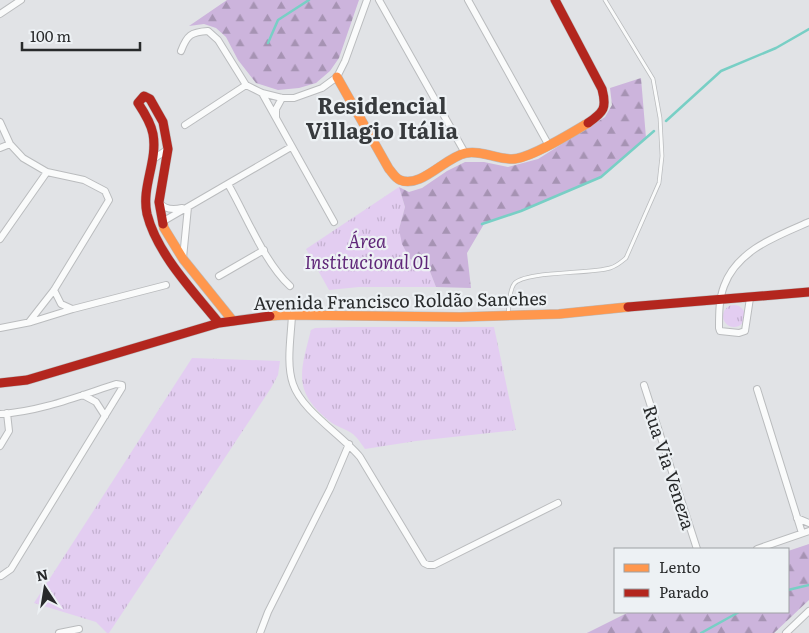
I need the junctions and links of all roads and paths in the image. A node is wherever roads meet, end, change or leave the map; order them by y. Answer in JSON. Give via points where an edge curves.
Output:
{"nodes":[{"id":1,"x":21,"y":0,"type":"edge"},
{"id":2,"x":367,"y":0,"type":"edge"},
{"id":3,"x":380,"y":0,"type":"edge"},
{"id":4,"x":468,"y":0,"type":"edge"},
{"id":5,"x":555,"y":0,"type":"edge"},
{"id":6,"x":604,"y":0,"type":"edge"},
{"id":7,"x":0,"y":14,"type":"edge"},
{"id":8,"x":181,"y":52,"type":"dead end"},
{"id":9,"x":337,"y":77,"type":"junction"},
{"id":10,"x":246,"y":85,"type":"junction"},
{"id":11,"x":262,"y":93,"type":"junction"},
{"id":12,"x":282,"y":98,"type":"junction"},
{"id":13,"x":276,"y":118,"type":"junction"},
{"id":14,"x":0,"y":122,"type":"edge"},
{"id":15,"x":185,"y":125,"type":"dead end"},
{"id":16,"x":10,"y":144,"type":"junction"},
{"id":17,"x":548,"y":144,"type":"junction"},
{"id":18,"x":291,"y":147,"type":"junction"},
{"id":19,"x":0,"y":148,"type":"edge"},
{"id":20,"x":168,"y":149,"type":"junction"},
{"id":21,"x":465,"y":153,"type":"junction"},
{"id":22,"x":152,"y":160,"type":"junction"},
{"id":23,"x":47,"y":172,"type":"junction"},
{"id":24,"x":228,"y":184,"type":"junction"},
{"id":25,"x":159,"y":202,"type":"junction"},
{"id":26,"x":188,"y":207,"type":"junction"},
{"id":27,"x":162,"y":222,"type":"junction"},
{"id":28,"x":334,"y":222,"type":"dead end"},
{"id":29,"x":809,"y":222,"type":"edge"},
{"id":30,"x":0,"y":239,"type":"edge"},
{"id":31,"x":264,"y":250,"type":"junction"},
{"id":32,"x":183,"y":259,"type":"junction"},
{"id":33,"x":219,"y":276,"type":"dead end"},
{"id":34,"x":166,"y":285,"type":"dead end"},
{"id":35,"x":290,"y":286,"type":"dead end"},
{"id":36,"x":54,"y":290,"type":"junction"},
{"id":37,"x":809,"y":292,"type":"edge"},
{"id":38,"x":750,"y":298,"type":"junction"},
{"id":39,"x":720,"y":299,"type":"junction"},
{"id":40,"x":73,"y":309,"type":"junction"},
{"id":41,"x":292,"y":316,"type":"junction"},
{"id":42,"x":508,"y":316,"type":"junction"},
{"id":43,"x":233,"y":320,"type":"junction"},
{"id":44,"x":29,"y":322,"type":"junction"},
{"id":45,"x":219,"y":323,"type":"junction"},
{"id":46,"x":0,"y":328,"type":"edge"},
{"id":47,"x":0,"y":383,"type":"edge"},
{"id":48,"x":644,"y":385,"type":"dead end"},
{"id":49,"x":757,"y":389,"type":"dead end"},
{"id":50,"x":83,"y":395,"type":"junction"},
{"id":51,"x":4,"y":414,"type":"edge"},
{"id":52,"x":105,"y":416,"type":"junction"},
{"id":53,"x":350,"y":444,"type":"junction"},
{"id":54,"x":0,"y":446,"type":"edge"},
{"id":55,"x":558,"y":503,"type":"dead end"},
{"id":56,"x":797,"y":518,"type":"junction"},
{"id":57,"x":809,"y":523,"type":"edge"},
{"id":58,"x":805,"y":532,"type":"edge"},
{"id":59,"x":697,"y":548,"type":"edge"},
{"id":60,"x":760,"y":548,"type":"edge"},
{"id":61,"x":1,"y":576,"type":"edge"},
{"id":62,"x":809,"y":611,"type":"edge"},
{"id":63,"x":79,"y":629,"type":"dead end"},
{"id":64,"x":59,"y":633,"type":"edge"},
{"id":65,"x":260,"y":633,"type":"edge"},
{"id":66,"x":786,"y":633,"type":"edge"}],
"edges":[{"from":1,"to":7,"type":"street"},
{"from":2,"to":9,"type":"street"},
{"from":3,"to":21,"type":"street"},
{"from":4,"to":17,"type":"street"},
{"from":5,"to":17,"type":"street","via":[[606,101],[601,113]]},
{"from":6,"to":42,"type":"lane","via":[[653,79],[660,118],[662,156],[659,183],[622,262],[609,269],[518,280],[512,287]]},
{"from":8,"to":10,"type":"street","via":[[185,40],[196,32],[208,31],[218,40]]},
{"from":9,"to":12,"type":"street","via":[[322,88],[294,98]]},
{"from":9,"to":21,"type":"street","via":[[389,169],[398,179],[409,182]]},
{"from":10,"to":11,"type":"street"},
{"from":10,"to":15,"type":"street"},
{"from":11,"to":12,"type":"street"},
{"from":11,"to":13,"type":"street"},
{"from":12,"to":13,"type":"street","via":[[276,109]]},
{"from":13,"to":18,"type":"street"},
{"from":14,"to":16,"type":"street"},
{"from":16,"to":19,"type":"street"},
{"from":16,"to":23,"type":"street","via":[[23,158]]},
{"from":17,"to":21,"type":"street","via":[[512,160]]},
{"from":18,"to":24,"type":"street"},
{"from":18,"to":28,"type":"street"},
{"from":20,"to":22,"type":"street"},
{"from":20,"to":22,"type":"street","via":[[163,122],[150,99],[144,96],[138,102],[150,124],[154,143]]},
{"from":20,"to":25,"type":"street"},
{"from":22,"to":45,"type":"street","via":[[146,186],[151,227],[167,257]]},
{"from":23,"to":30,"type":"street"},
{"from":23,"to":36,"type":"street","via":[[84,180],[105,191],[109,200]]},
{"from":24,"to":26,"type":"street"},
{"from":24,"to":31,"type":"street"},
{"from":25,"to":26,"type":"street","via":[[168,209]]},
{"from":25,"to":27,"type":"street"},
{"from":26,"to":27,"type":"street"},
{"from":26,"to":32,"type":"street"},
{"from":27,"to":32,"type":"street"},
{"from":29,"to":39,"type":"street","via":[[771,238],[745,256],[727,279]]},
{"from":31,"to":33,"type":"street"},
{"from":31,"to":35,"type":"street"},
{"from":32,"to":43,"type":"street"},
{"from":34,"to":40,"type":"street"},
{"from":36,"to":40,"type":"street","via":[[61,304]]},
{"from":36,"to":44,"type":"street"},
{"from":37,"to":38,"type":"street","name":"Avenida Francisco Roldão Sanches"},
{"from":38,"to":39,"type":"street","name":"Avenida Francisco Roldão Sanches"},
{"from":38,"to":39,"type":"street","via":[[745,331],[739,333],[720,332]]},
{"from":39,"to":42,"type":"street","name":"Avenida Francisco Roldão Sanches"},
{"from":40,"to":44,"type":"street"},
{"from":41,"to":42,"type":"street","name":"Avenida Francisco Roldão Sanches"},
{"from":41,"to":43,"type":"street","name":"Avenida Francisco Roldão Sanches"},
{"from":41,"to":53,"type":"street","via":[[290,363],[293,384],[303,401]]},
{"from":43,"to":45,"type":"street","name":"Avenida Francisco Roldão Sanches"},
{"from":44,"to":46,"type":"street"},
{"from":45,"to":47,"type":"street","name":"Avenida Francisco Roldão Sanches","via":[[27,380]]},
{"from":48,"to":59,"type":"street","name":"Rua Via Veneza"},
{"from":49,"to":56,"type":"street"},
{"from":50,"to":51,"type":"street"},
{"from":50,"to":52,"type":"street","via":[[96,402]]},
{"from":50,"to":52,"type":"street","via":[[122,385]]},
{"from":51,"to":54,"type":"street","via":[[10,431]]},
{"from":52,"to":61,"type":"street","via":[[11,569]]},
{"from":53,"to":55,"type":"street","via":[[428,566]]},
{"from":53,"to":65,"type":"street"},
{"from":56,"to":57,"type":"street"},
{"from":56,"to":58,"type":"street"},
{"from":58,"to":60,"type":"street"},
{"from":62,"to":66,"type":"street"},
{"from":63,"to":64,"type":"street"}]}
